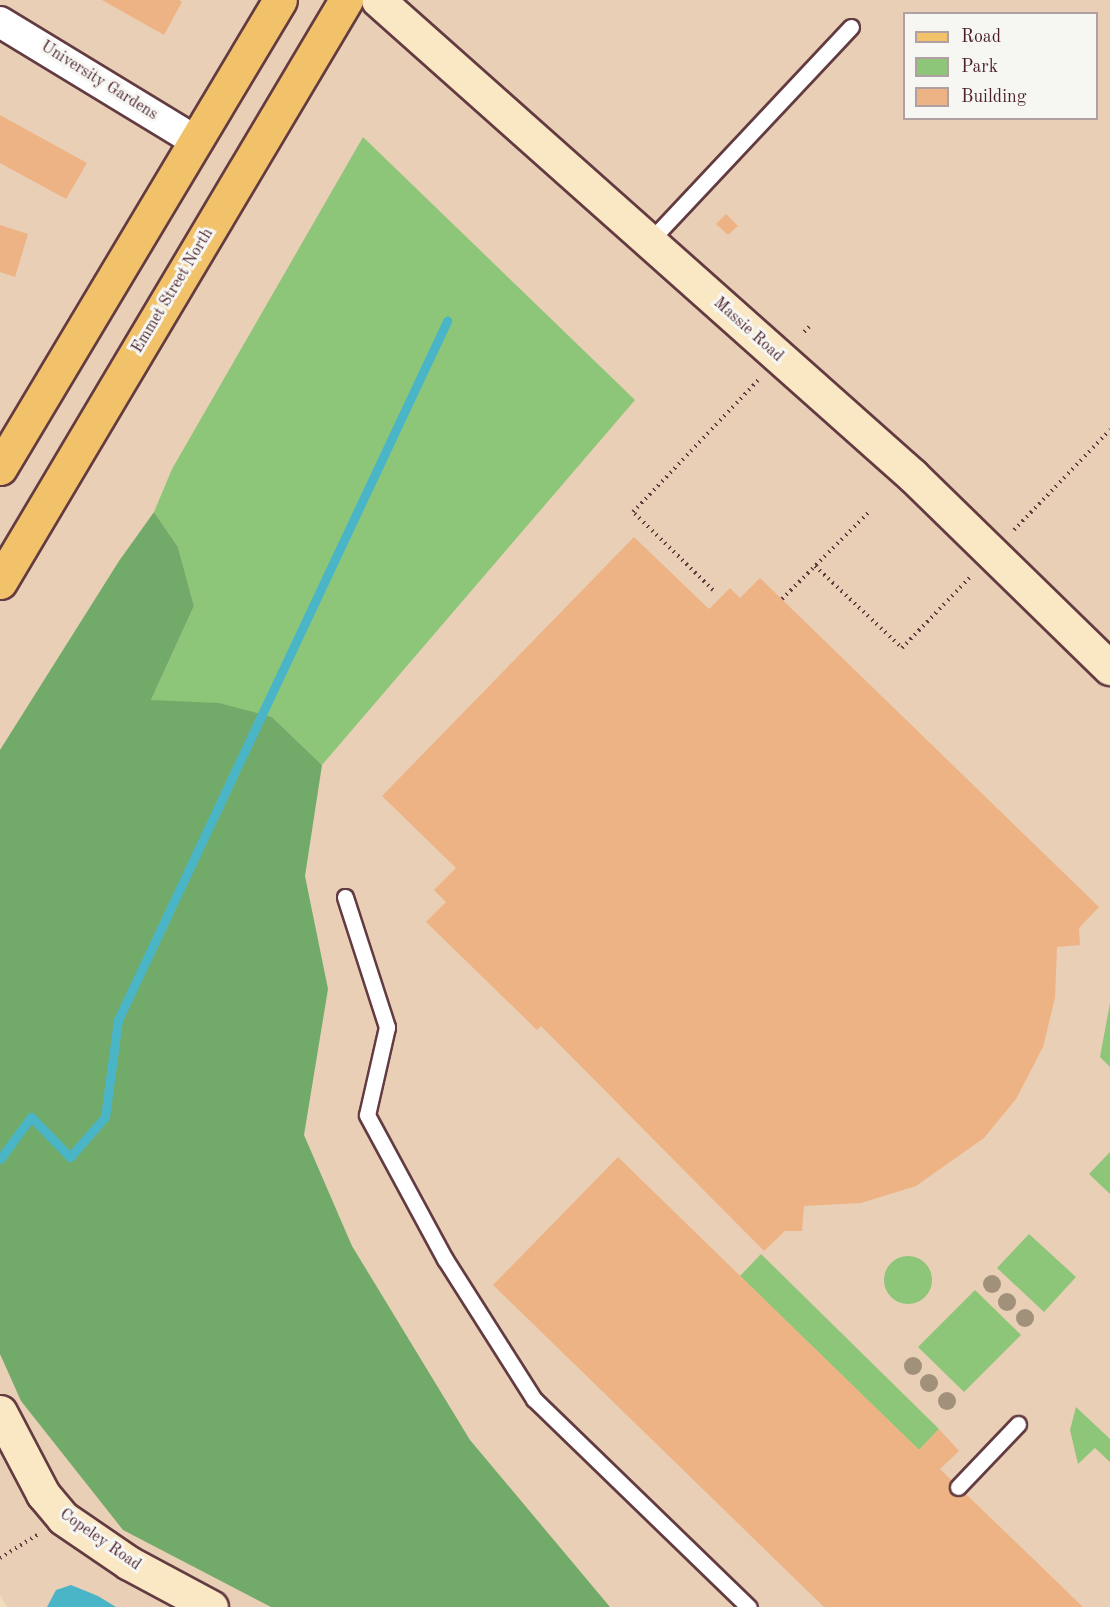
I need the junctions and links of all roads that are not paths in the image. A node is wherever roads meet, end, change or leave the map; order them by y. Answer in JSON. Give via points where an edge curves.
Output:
{"nodes":[{"id":1,"x":280,"y":0,"type":"edge"},
{"id":2,"x":346,"y":0,"type":"edge"},
{"id":3,"x":378,"y":0,"type":"edge"},
{"id":4,"x":0,"y":22,"type":"edge"},
{"id":5,"x":851,"y":27,"type":"dead end"},
{"id":6,"x":196,"y":141,"type":"junction"},
{"id":7,"x":649,"y":242,"type":"junction"},
{"id":8,"x":0,"y":468,"type":"edge"},
{"id":9,"x":0,"y":582,"type":"edge"},
{"id":10,"x":1110,"y":668,"type":"edge"},
{"id":11,"x":345,"y":897,"type":"dead end"},
{"id":12,"x":0,"y":1412,"type":"edge"},
{"id":13,"x":1018,"y":1424,"type":"dead end"},
{"id":14,"x":958,"y":1486,"type":"dead end"},
{"id":15,"x":205,"y":1606,"type":"edge"},
{"id":16,"x":749,"y":1607,"type":"edge"}],
"edges":[{"from":1,"to":6,"type":"main road"},
{"from":2,"to":9,"type":"main road","name":"Emmet Street North"},
{"from":3,"to":7,"type":"street","name":"Massie Road"},
{"from":4,"to":6,"type":"street","name":"University Gardens"},
{"from":5,"to":7,"type":"lane"},
{"from":6,"to":8,"type":"main road"},
{"from":7,"to":10,"type":"street","name":"Massie Road","via":[[913,476]]},
{"from":11,"to":16,"type":"lane","via":[[387,1027],[367,1115],[445,1260],[534,1399]]},
{"from":12,"to":15,"type":"street","name":"Copeley Road","via":[[43,1494],[63,1518],[129,1563]]},
{"from":13,"to":14,"type":"lane"}]}
